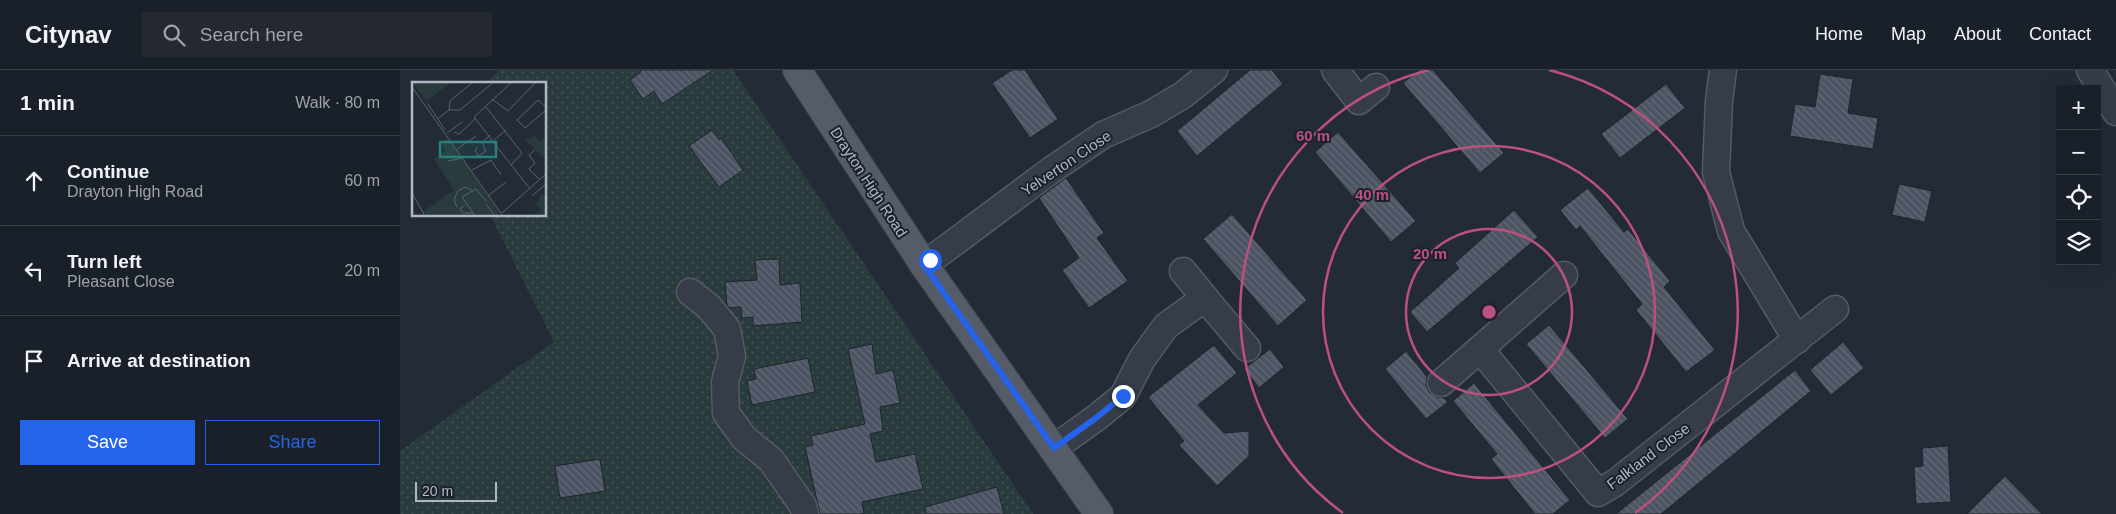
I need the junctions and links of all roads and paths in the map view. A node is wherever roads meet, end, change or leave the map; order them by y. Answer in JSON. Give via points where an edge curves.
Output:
{"nodes":[{"id":1,"x":797,"y":70,"type":"edge"},
{"id":2,"x":1214,"y":70,"type":"edge"},
{"id":3,"x":1335,"y":70,"type":"edge"},
{"id":4,"x":1723,"y":70,"type":"edge"},
{"id":5,"x":2090,"y":70,"type":"edge"},
{"id":6,"x":1359,"y":101,"type":"dead end"},
{"id":7,"x":2116,"y":112,"type":"edge"},
{"id":8,"x":924,"y":265,"type":"junction"},
{"id":9,"x":1183,"y":271,"type":"dead end"},
{"id":10,"x":1564,"y":275,"type":"dead end"},
{"id":11,"x":690,"y":292,"type":"dead end"},
{"id":12,"x":1205,"y":298,"type":"junction"},
{"id":13,"x":1835,"y":309,"type":"dead end"},
{"id":14,"x":1796,"y":340,"type":"junction"},
{"id":15,"x":1247,"y":348,"type":"dead end"},
{"id":16,"x":1480,"y":349,"type":"junction"},
{"id":17,"x":1441,"y":382,"type":"dead end"},
{"id":18,"x":1054,"y":448,"type":"junction"},
{"id":19,"x":804,"y":514,"type":"edge"},
{"id":20,"x":1099,"y":514,"type":"edge"}],
"edges":[{"from":1,"to":8,"type":"main road","name":"Drayton High Road"},
{"from":2,"to":8,"type":"street","name":"Yelverton Close","via":[[1183,95],[1152,114],[1104,135],[1050,171]]},
{"from":3,"to":6,"type":"street"},
{"from":4,"to":14,"type":"street","via":[[1716,172],[1731,231]]},
{"from":5,"to":7,"type":"street"},
{"from":8,"to":18,"type":"main road","name":"Drayton High Road"},
{"from":9,"to":12,"type":"street"},
{"from":10,"to":16,"type":"street"},
{"from":11,"to":19,"type":"street","via":[[727,328],[732,356],[725,382],[726,414],[744,438],[770,460],[802,506]]},
{"from":12,"to":15,"type":"street"},
{"from":12,"to":18,"type":"street","via":[[1166,326],[1142,359],[1123,396]]},
{"from":13,"to":14,"type":"street","name":"Falkland Close"},
{"from":14,"to":16,"type":"street","name":"Falkland Close","via":[[1598,493]]},
{"from":16,"to":17,"type":"street"},
{"from":18,"to":20,"type":"main road","name":"Drayton High Road"}]}
